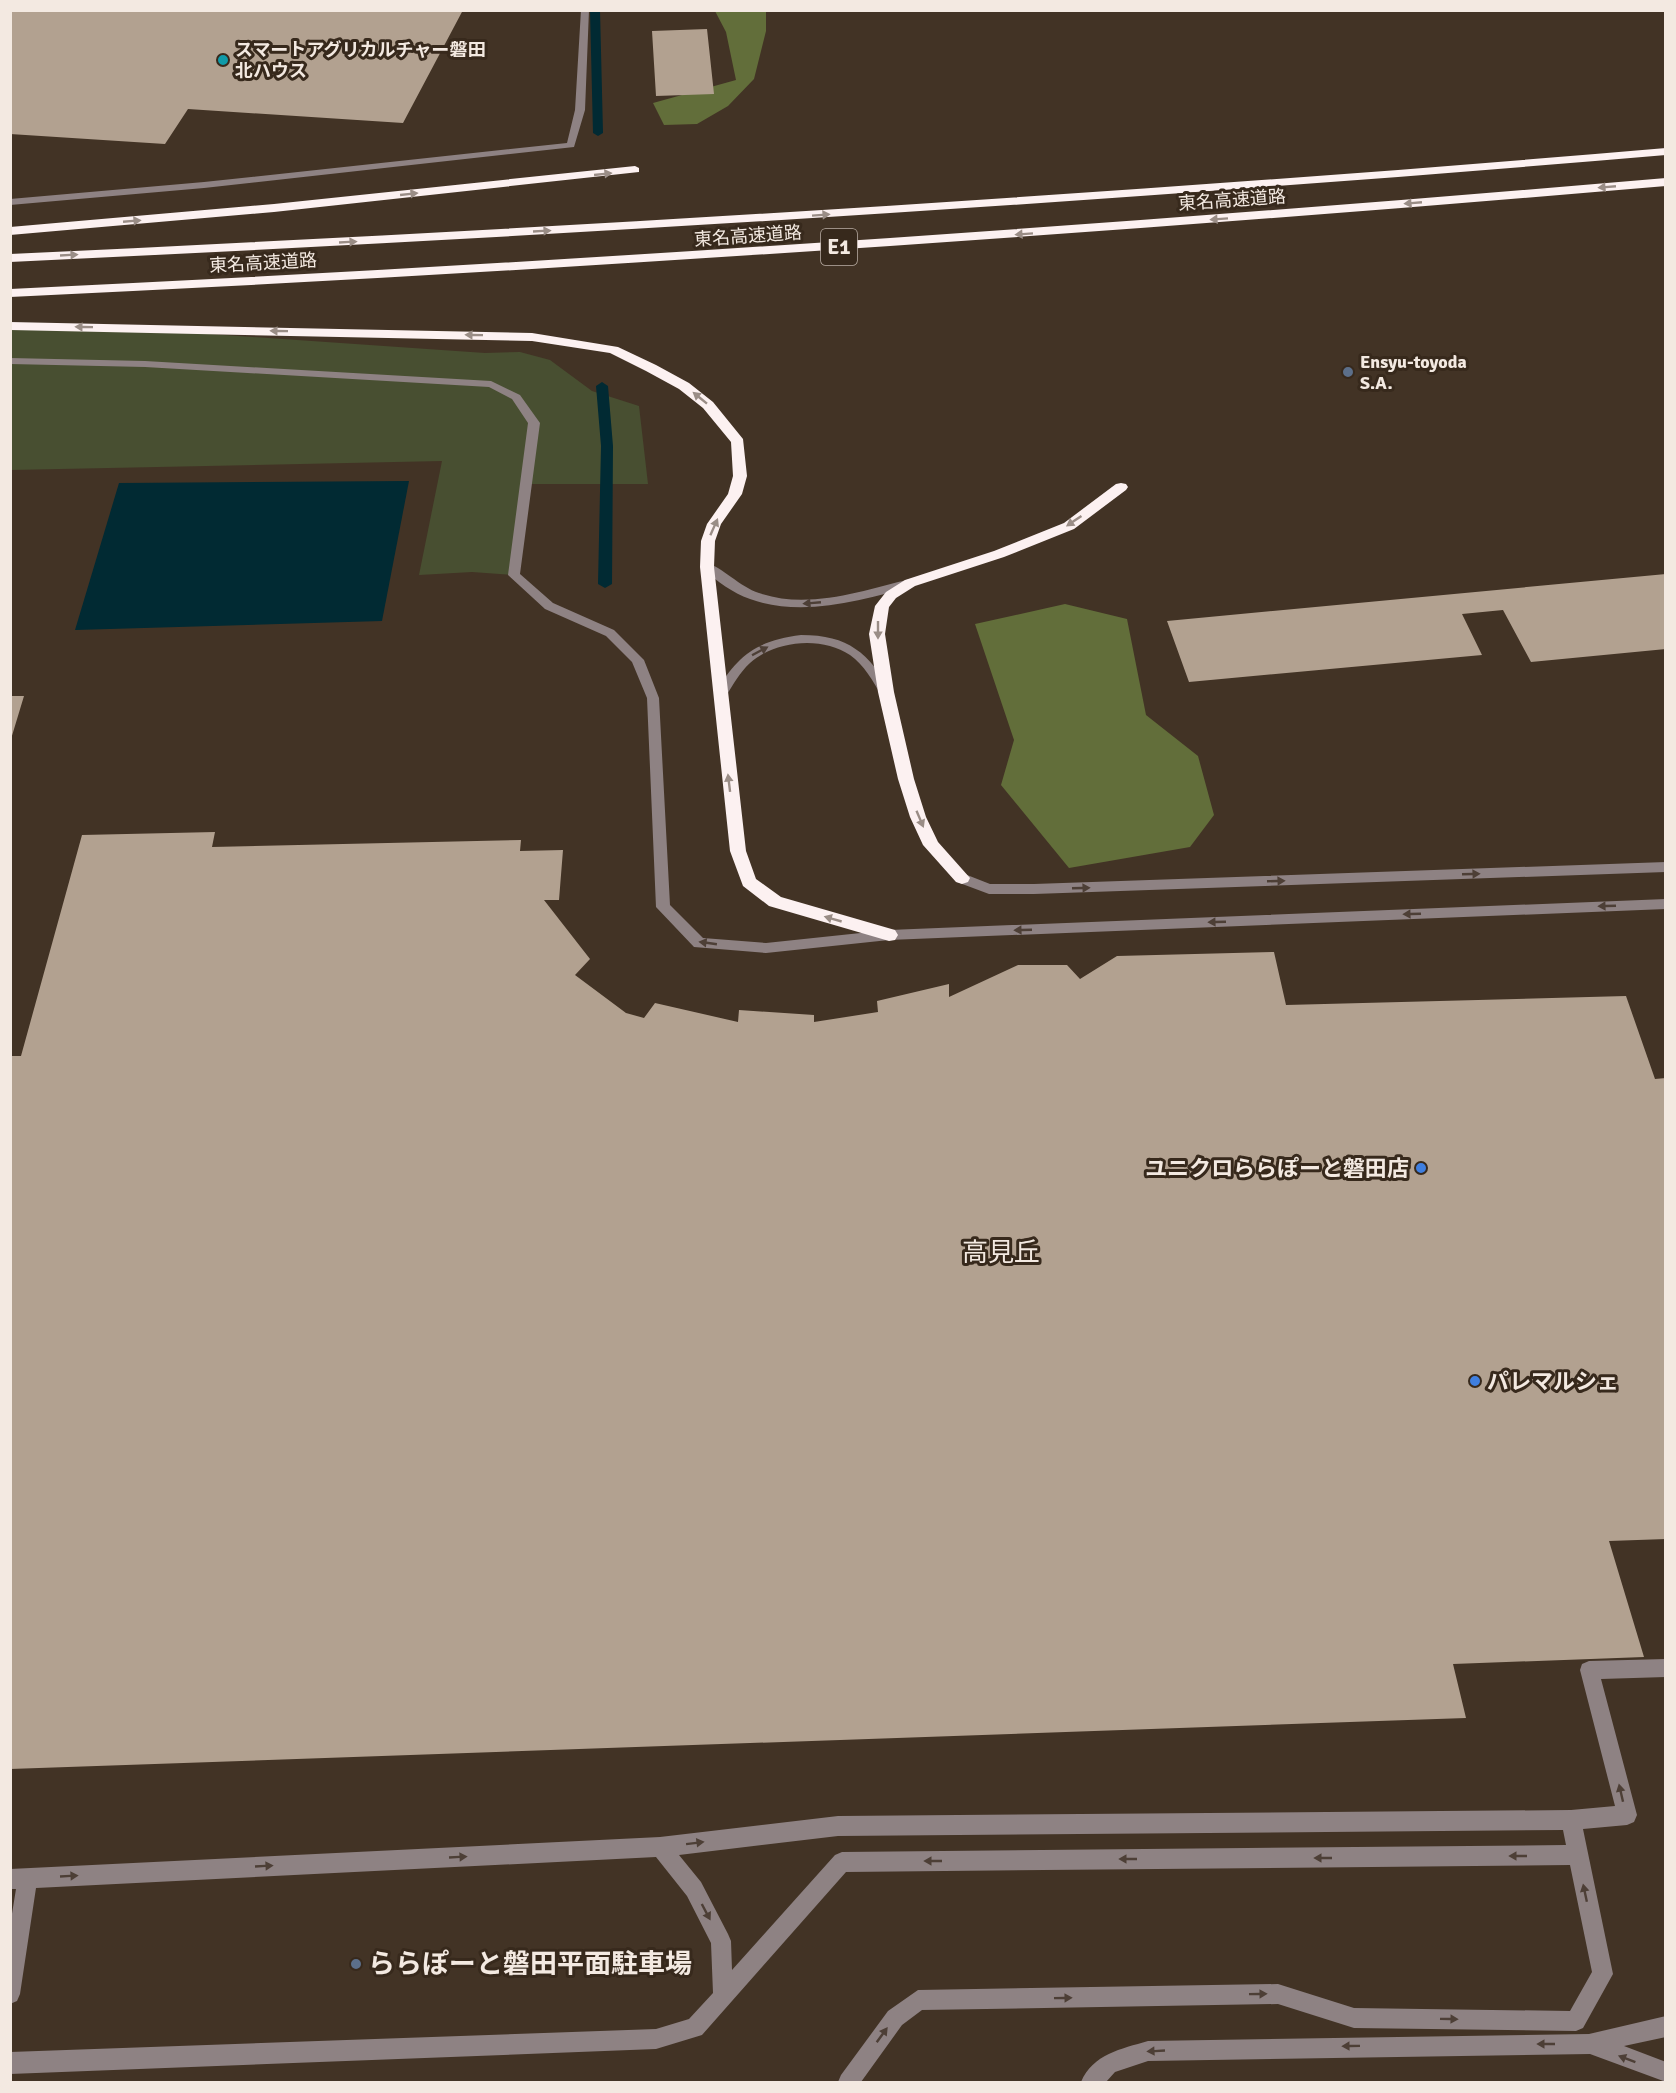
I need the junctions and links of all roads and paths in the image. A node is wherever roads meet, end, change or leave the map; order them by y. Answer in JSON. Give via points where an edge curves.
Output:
{"nodes":[{"id":1,"x":585,"y":10,"type":"edge"},
{"id":2,"x":1665,"y":151,"type":"edge"},
{"id":3,"x":635,"y":170,"type":"dead end"},
{"id":4,"x":1665,"y":182,"type":"edge"},
{"id":5,"x":10,"y":202,"type":"edge"},
{"id":6,"x":10,"y":231,"type":"edge"},
{"id":7,"x":10,"y":258,"type":"edge"},
{"id":8,"x":10,"y":293,"type":"edge"},
{"id":9,"x":10,"y":326,"type":"edge"},
{"id":10,"x":10,"y":361,"type":"edge"},
{"id":11,"x":1121,"y":487,"type":"dead end"},
{"id":12,"x":707,"y":567,"type":"junction"},
{"id":13,"x":910,"y":584,"type":"junction"},
{"id":14,"x":886,"y":692,"type":"junction"},
{"id":15,"x":721,"y":693,"type":"junction"},
{"id":16,"x":1665,"y":867,"type":"edge"},
{"id":17,"x":962,"y":878,"type":"joint"},
{"id":18,"x":1665,"y":904,"type":"edge"},
{"id":19,"x":889,"y":935,"type":"junction"},
{"id":20,"x":1665,"y":1668,"type":"edge"},
{"id":21,"x":1570,"y":1820,"type":"junction"},
{"id":22,"x":660,"y":1847,"type":"junction"},
{"id":23,"x":1576,"y":1855,"type":"junction"},
{"id":24,"x":19,"y":1878,"type":"edge"},
{"id":25,"x":10,"y":1994,"type":"edge"},
{"id":26,"x":723,"y":1995,"type":"junction"},
{"id":27,"x":1665,"y":2026,"type":"edge"},
{"id":28,"x":1589,"y":2044,"type":"junction"},
{"id":29,"x":10,"y":2063,"type":"edge"},
{"id":30,"x":1665,"y":2073,"type":"edge"},
{"id":31,"x":848,"y":2082,"type":"edge"},
{"id":32,"x":1092,"y":2082,"type":"edge"}],
"edges":[{"from":1,"to":5,"type":"street","via":[[580,110],[571,145]]},
{"from":7,"to":2,"type":"highway","name":"東名高速道路","number":"E1","one_way":true,"via":[[745,220],[1297,182]]},
{"from":6,"to":3,"type":"highway","one_way":true},
{"from":4,"to":8,"type":"highway","name":"東名高速道路","number":"E1","one_way":true,"via":[[763,253]]},
{"from":12,"to":9,"type":"highway","one_way":true,"via":[[708,541],[714,524],[735,494],[740,476],[738,442],[708,405],[684,386],[613,350],[532,336]]},
{"from":19,"to":10,"type":"street","one_way":true,"via":[[766,948],[699,943],[663,907],[653,698],[638,660],[610,633],[549,606],[514,575],[534,423],[516,397],[491,384],[145,364]]},
{"from":11,"to":13,"type":"highway","one_way":true,"via":[[1069,526]]},
{"from":13,"to":12,"type":"street","one_way":true,"via":[[808,604],[778,602],[734,587]]},
{"from":12,"to":15,"type":"highway"},
{"from":13,"to":14,"type":"highway","one_way":true,"via":[[891,595],[878,620]]},
{"from":15,"to":14,"type":"street","one_way":true,"via":[[748,658],[787,640],[809,639],[830,641],[853,651]]},
{"from":14,"to":17,"type":"highway","one_way":true,"via":[[918,817],[931,845]]},
{"from":19,"to":15,"type":"highway","one_way":true,"via":[[775,902],[749,882],[738,851]]},
{"from":17,"to":16,"type":"street","one_way":true,"via":[[989,889],[1034,889]]},
{"from":18,"to":19,"type":"street","one_way":true},
{"from":21,"to":20,"type":"street","one_way":true,"via":[[1627,1815],[1589,1670]]},
{"from":22,"to":21,"type":"street","one_way":true,"via":[[838,1826]]},
{"from":21,"to":23,"type":"street"},
{"from":24,"to":22,"type":"street","one_way":true},
{"from":22,"to":26,"type":"street","one_way":true,"via":[[694,1889],[721,1941]]},
{"from":23,"to":26,"type":"street","one_way":true,"via":[[842,1862]]},
{"from":31,"to":23,"type":"street","one_way":true,"via":[[895,2018],[918,2000],[1278,1994],[1354,2018],[1576,2021],[1603,1974]]},
{"from":24,"to":25,"type":"street"},
{"from":26,"to":29,"type":"street","via":[[695,2028],[656,2039]]},
{"from":27,"to":28,"type":"street"},
{"from":30,"to":28,"type":"street","one_way":true},
{"from":28,"to":32,"type":"street","one_way":true,"via":[[1148,2051],[1108,2064]]}]}
